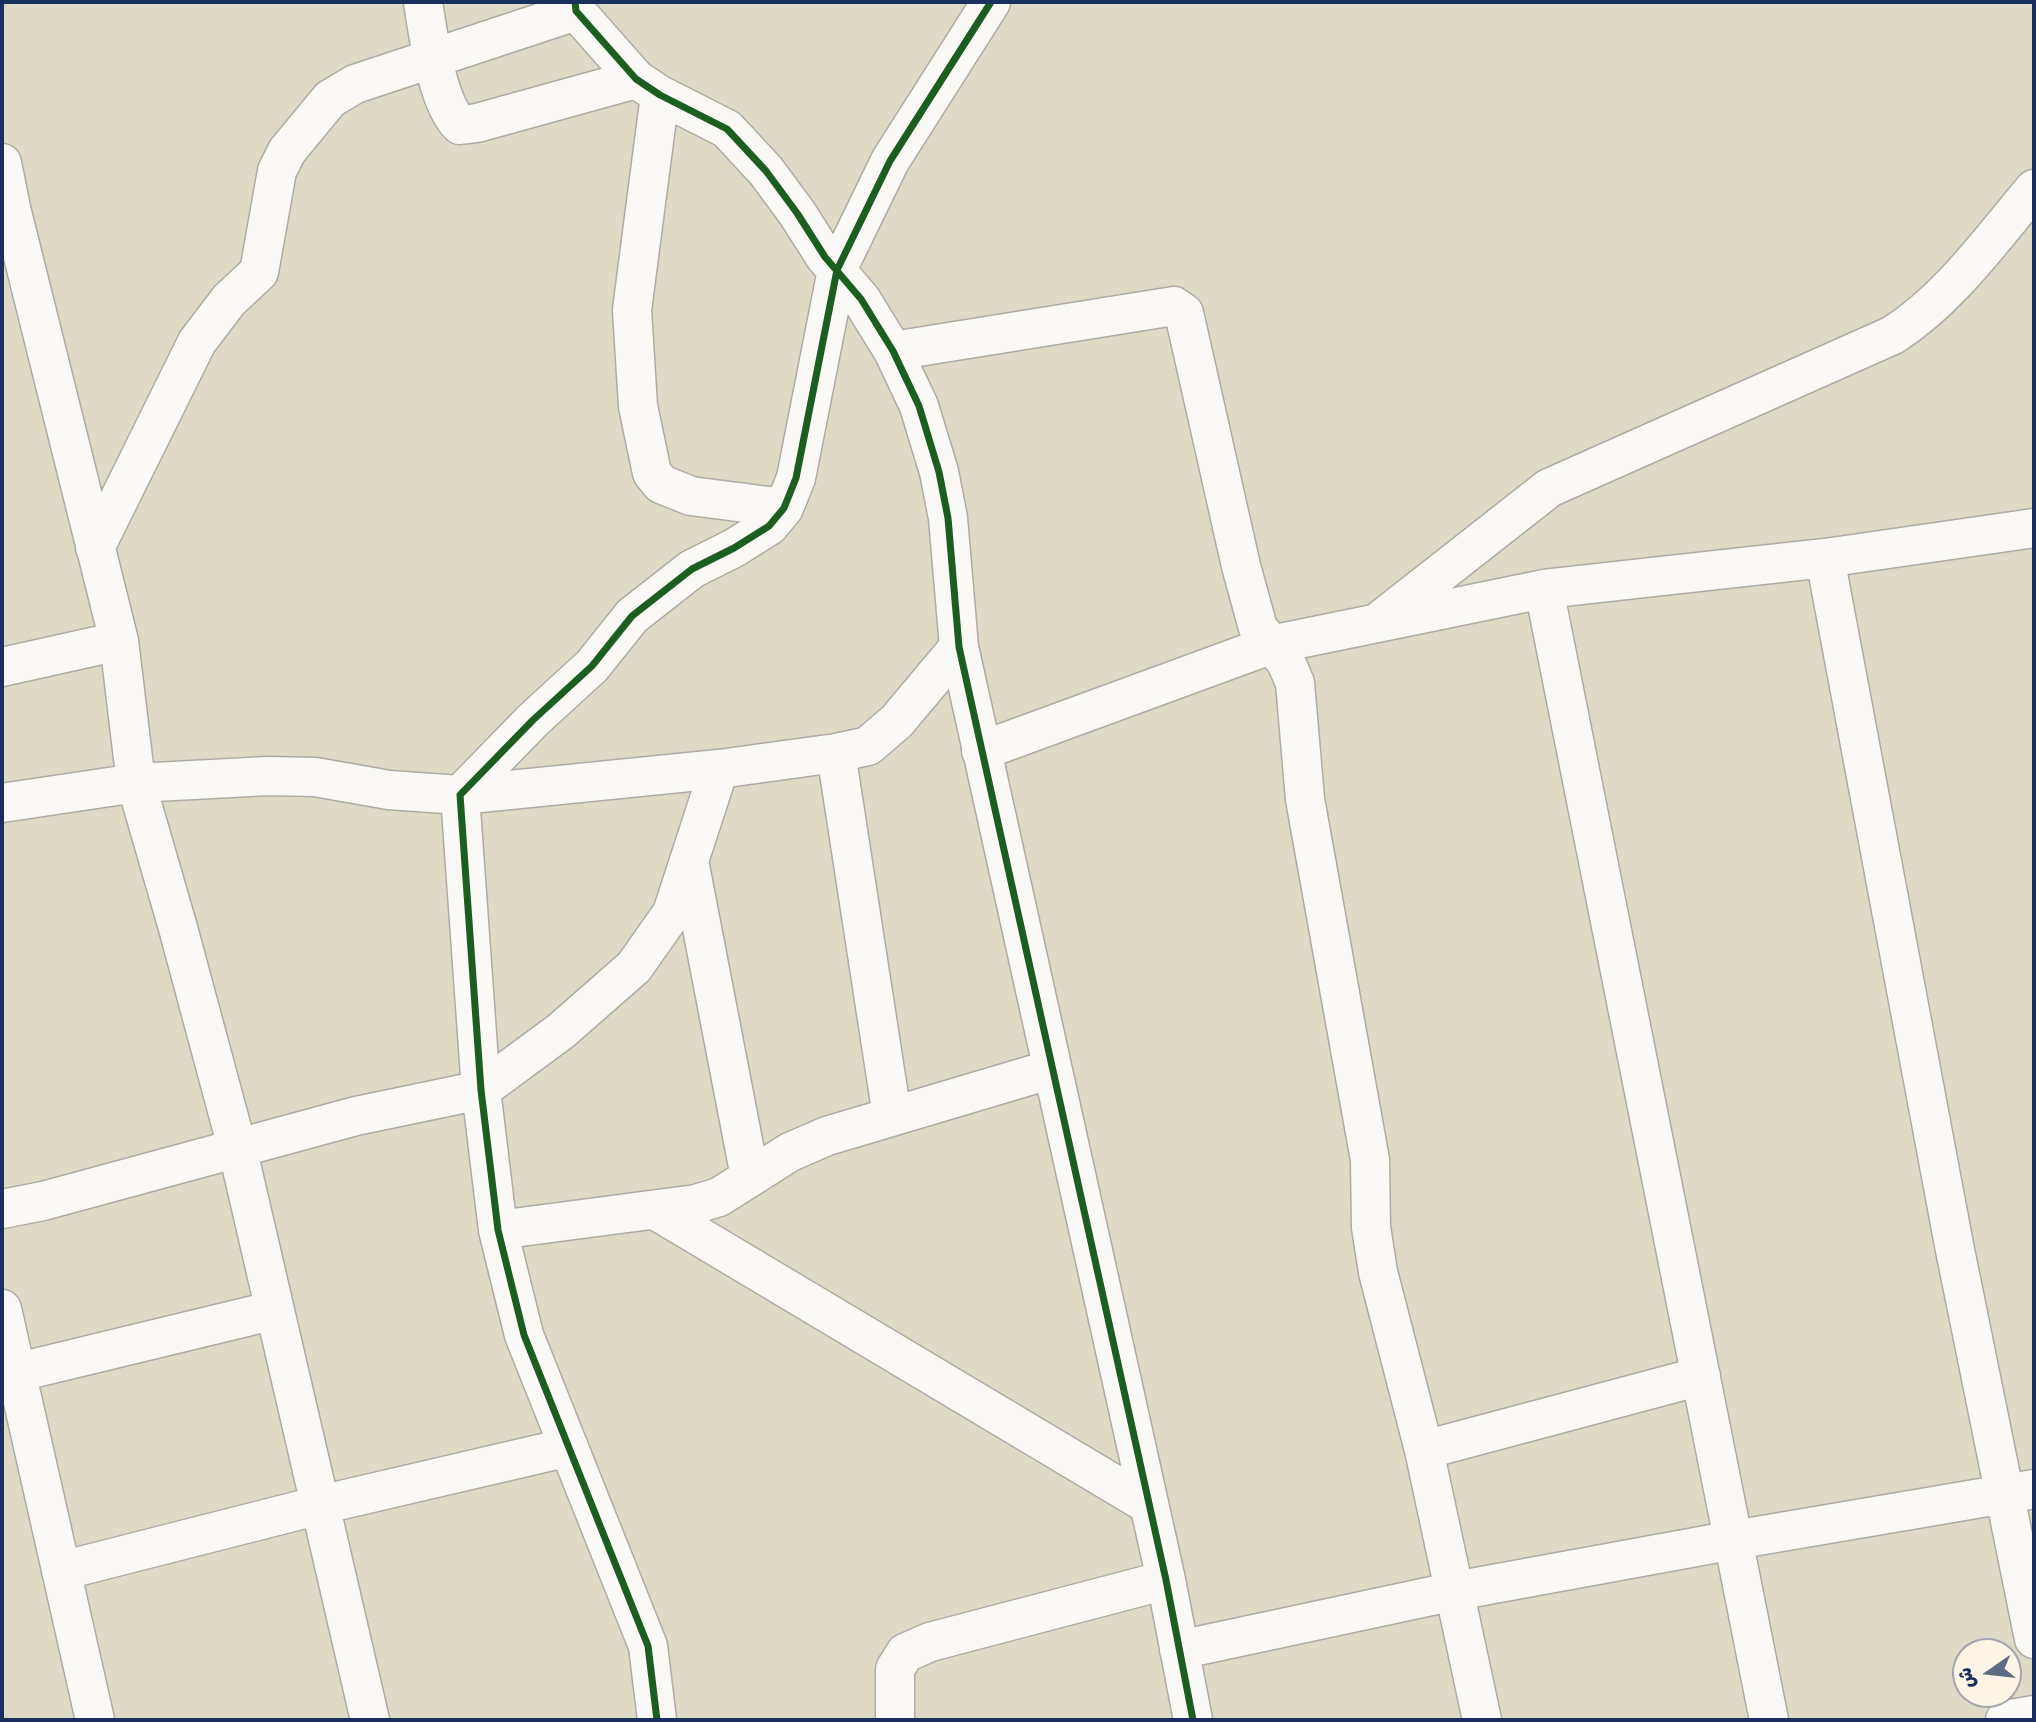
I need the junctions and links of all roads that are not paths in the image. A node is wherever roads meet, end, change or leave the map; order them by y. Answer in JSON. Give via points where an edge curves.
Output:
{"nodes":[{"id":1,"x":423,"y":2,"type":"edge"},
{"id":2,"x":991,"y":2,"type":"edge"},
{"id":3,"x":576,"y":6,"type":"edge"},
{"id":4,"x":433,"y":58,"type":"junction"},
{"id":5,"x":648,"y":87,"type":"junction"},
{"id":6,"x":2,"y":163,"type":"edge"},
{"id":7,"x":2034,"y":189,"type":"edge"},
{"id":8,"x":837,"y":270,"type":"junction"},
{"id":9,"x":893,"y":351,"type":"junction"},
{"id":10,"x":784,"y":508,"type":"junction"},
{"id":11,"x":2034,"y":528,"type":"edge"},
{"id":12,"x":95,"y":548,"type":"junction"},
{"id":13,"x":1825,"y":558,"type":"junction"},
{"id":14,"x":1544,"y":589,"type":"junction"},
{"id":15,"x":1376,"y":624,"type":"junction"},
{"id":16,"x":119,"y":641,"type":"junction"},
{"id":17,"x":1270,"y":645,"type":"junction"},
{"id":18,"x":960,"y":648,"type":"junction"},
{"id":19,"x":2,"y":667,"type":"edge"},
{"id":20,"x":981,"y":751,"type":"junction"},
{"id":21,"x":836,"y":753,"type":"junction"},
{"id":22,"x":719,"y":769,"type":"junction"},
{"id":23,"x":136,"y":783,"type":"junction"},
{"id":24,"x":460,"y":794,"type":"junction"},
{"id":25,"x":2,"y":803,"type":"edge"},
{"id":26,"x":690,"y":865,"type":"junction"},
{"id":27,"x":1052,"y":1069,"type":"junction"},
{"id":28,"x":481,"y":1090,"type":"junction"},
{"id":29,"x":892,"y":1116,"type":"junction"},
{"id":30,"x":237,"y":1147,"type":"junction"},
{"id":31,"x":750,"y":1177,"type":"junction"},
{"id":32,"x":2,"y":1209,"type":"edge"},
{"id":33,"x":655,"y":1210,"type":"junction"},
{"id":34,"x":498,"y":1230,"type":"junction"},
{"id":35,"x":2,"y":1309,"type":"edge"},
{"id":36,"x":275,"y":1310,"type":"junction"},
{"id":37,"x":9,"y":1374,"type":"edge"},
{"id":38,"x":1701,"y":1376,"type":"junction"},
{"id":39,"x":569,"y":1447,"type":"junction"},
{"id":40,"x":1424,"y":1450,"type":"junction"},
{"id":41,"x":2020,"y":1491,"type":"edge"},
{"id":42,"x":1149,"y":1505,"type":"junction"},
{"id":43,"x":320,"y":1506,"type":"junction"},
{"id":44,"x":1734,"y":1540,"type":"junction"},
{"id":45,"x":61,"y":1571,"type":"junction"},
{"id":46,"x":1166,"y":1580,"type":"junction"},
{"id":47,"x":1455,"y":1591,"type":"junction"},
{"id":48,"x":2034,"y":1639,"type":"edge"},
{"id":49,"x":1180,"y":1650,"type":"junction"},
{"id":50,"x":2034,"y":1715,"type":"edge"},
{"id":51,"x":95,"y":1720,"type":"edge"},
{"id":52,"x":370,"y":1720,"type":"edge"},
{"id":53,"x":657,"y":1720,"type":"edge"},
{"id":54,"x":895,"y":1720,"type":"edge"},
{"id":55,"x":1193,"y":1720,"type":"edge"},
{"id":56,"x":1482,"y":1720,"type":"edge"},
{"id":57,"x":1769,"y":1720,"type":"edge"},
{"id":58,"x":2005,"y":1720,"type":"edge"}],
"edges":[{"from":1,"to":4,"type":"street"},
{"from":2,"to":8,"type":"street","via":[[890,161]]},
{"from":3,"to":4,"type":"street"},
{"from":3,"to":5,"type":"street"},
{"from":4,"to":5,"type":"street","via":[[452,117],[460,125]]},
{"from":4,"to":12,"type":"street","via":[[340,92],[287,151],[277,171],[259,272],[229,300],[197,342]]},
{"from":5,"to":8,"type":"street","via":[[727,129],[766,171]]},
{"from":5,"to":10,"type":"street","via":[[632,310],[638,407],[652,473],[661,484],[691,496]]},
{"from":6,"to":12,"type":"street"},
{"from":7,"to":15,"type":"street","via":[[1919,318],[1893,335],[1549,488]]},
{"from":8,"to":9,"type":"street"},
{"from":8,"to":10,"type":"street","via":[[796,478]]},
{"from":9,"to":17,"type":"street","via":[[1174,306],[1184,313],[1241,566],[1258,628]]},
{"from":9,"to":18,"type":"street","via":[[919,406],[939,472]]},
{"from":10,"to":24,"type":"street","via":[[769,526],[692,569],[632,616],[592,666]]},
{"from":11,"to":13,"type":"street"},
{"from":12,"to":16,"type":"street"},
{"from":13,"to":14,"type":"street"},
{"from":13,"to":41,"type":"street","via":[[1954,1245]]},
{"from":14,"to":15,"type":"street"},
{"from":14,"to":38,"type":"street"},
{"from":15,"to":17,"type":"street"},
{"from":16,"to":19,"type":"street"},
{"from":16,"to":23,"type":"street"},
{"from":17,"to":20,"type":"street"},
{"from":17,"to":40,"type":"street","via":[[1286,662],[1295,684],[1305,799],[1370,1160],[1371,1227],[1378,1272]]},
{"from":18,"to":20,"type":"street"},
{"from":18,"to":21,"type":"street","via":[[897,721],[868,746]]},
{"from":20,"to":27,"type":"street"},
{"from":21,"to":22,"type":"street"},
{"from":21,"to":29,"type":"street"},
{"from":22,"to":24,"type":"street"},
{"from":22,"to":26,"type":"street"},
{"from":23,"to":24,"type":"street","via":[[315,777],[389,790]]},
{"from":23,"to":25,"type":"street"},
{"from":23,"to":30,"type":"street"},
{"from":24,"to":28,"type":"street"},
{"from":26,"to":28,"type":"street","via":[[672,914],[634,967],[561,1031]]},
{"from":26,"to":31,"type":"street"},
{"from":27,"to":29,"type":"street"},
{"from":27,"to":42,"type":"street"},
{"from":28,"to":30,"type":"street"},
{"from":28,"to":34,"type":"street"},
{"from":29,"to":31,"type":"street","via":[[827,1136]]},
{"from":30,"to":32,"type":"street"},
{"from":30,"to":36,"type":"street"},
{"from":31,"to":33,"type":"street","via":[[719,1197]]},
{"from":33,"to":34,"type":"street"},
{"from":33,"to":42,"type":"street"},
{"from":34,"to":39,"type":"street","via":[[524,1335]]},
{"from":35,"to":37,"type":"street"},
{"from":36,"to":37,"type":"street"},
{"from":36,"to":43,"type":"street"},
{"from":37,"to":45,"type":"street"},
{"from":38,"to":40,"type":"street"},
{"from":38,"to":44,"type":"street"},
{"from":39,"to":43,"type":"street"},
{"from":39,"to":53,"type":"street","via":[[648,1646]]},
{"from":40,"to":47,"type":"street"},
{"from":41,"to":44,"type":"street"},
{"from":41,"to":48,"type":"street"},
{"from":42,"to":46,"type":"street"},
{"from":43,"to":45,"type":"street"},
{"from":43,"to":52,"type":"street"},
{"from":44,"to":47,"type":"street"},
{"from":44,"to":57,"type":"street"},
{"from":45,"to":51,"type":"street"},
{"from":46,"to":49,"type":"street"},
{"from":46,"to":54,"type":"street","via":[[930,1642],[905,1653],[895,1669]]},
{"from":47,"to":49,"type":"street"},
{"from":47,"to":56,"type":"street"},
{"from":49,"to":55,"type":"street"},
{"from":50,"to":58,"type":"street"}]}
